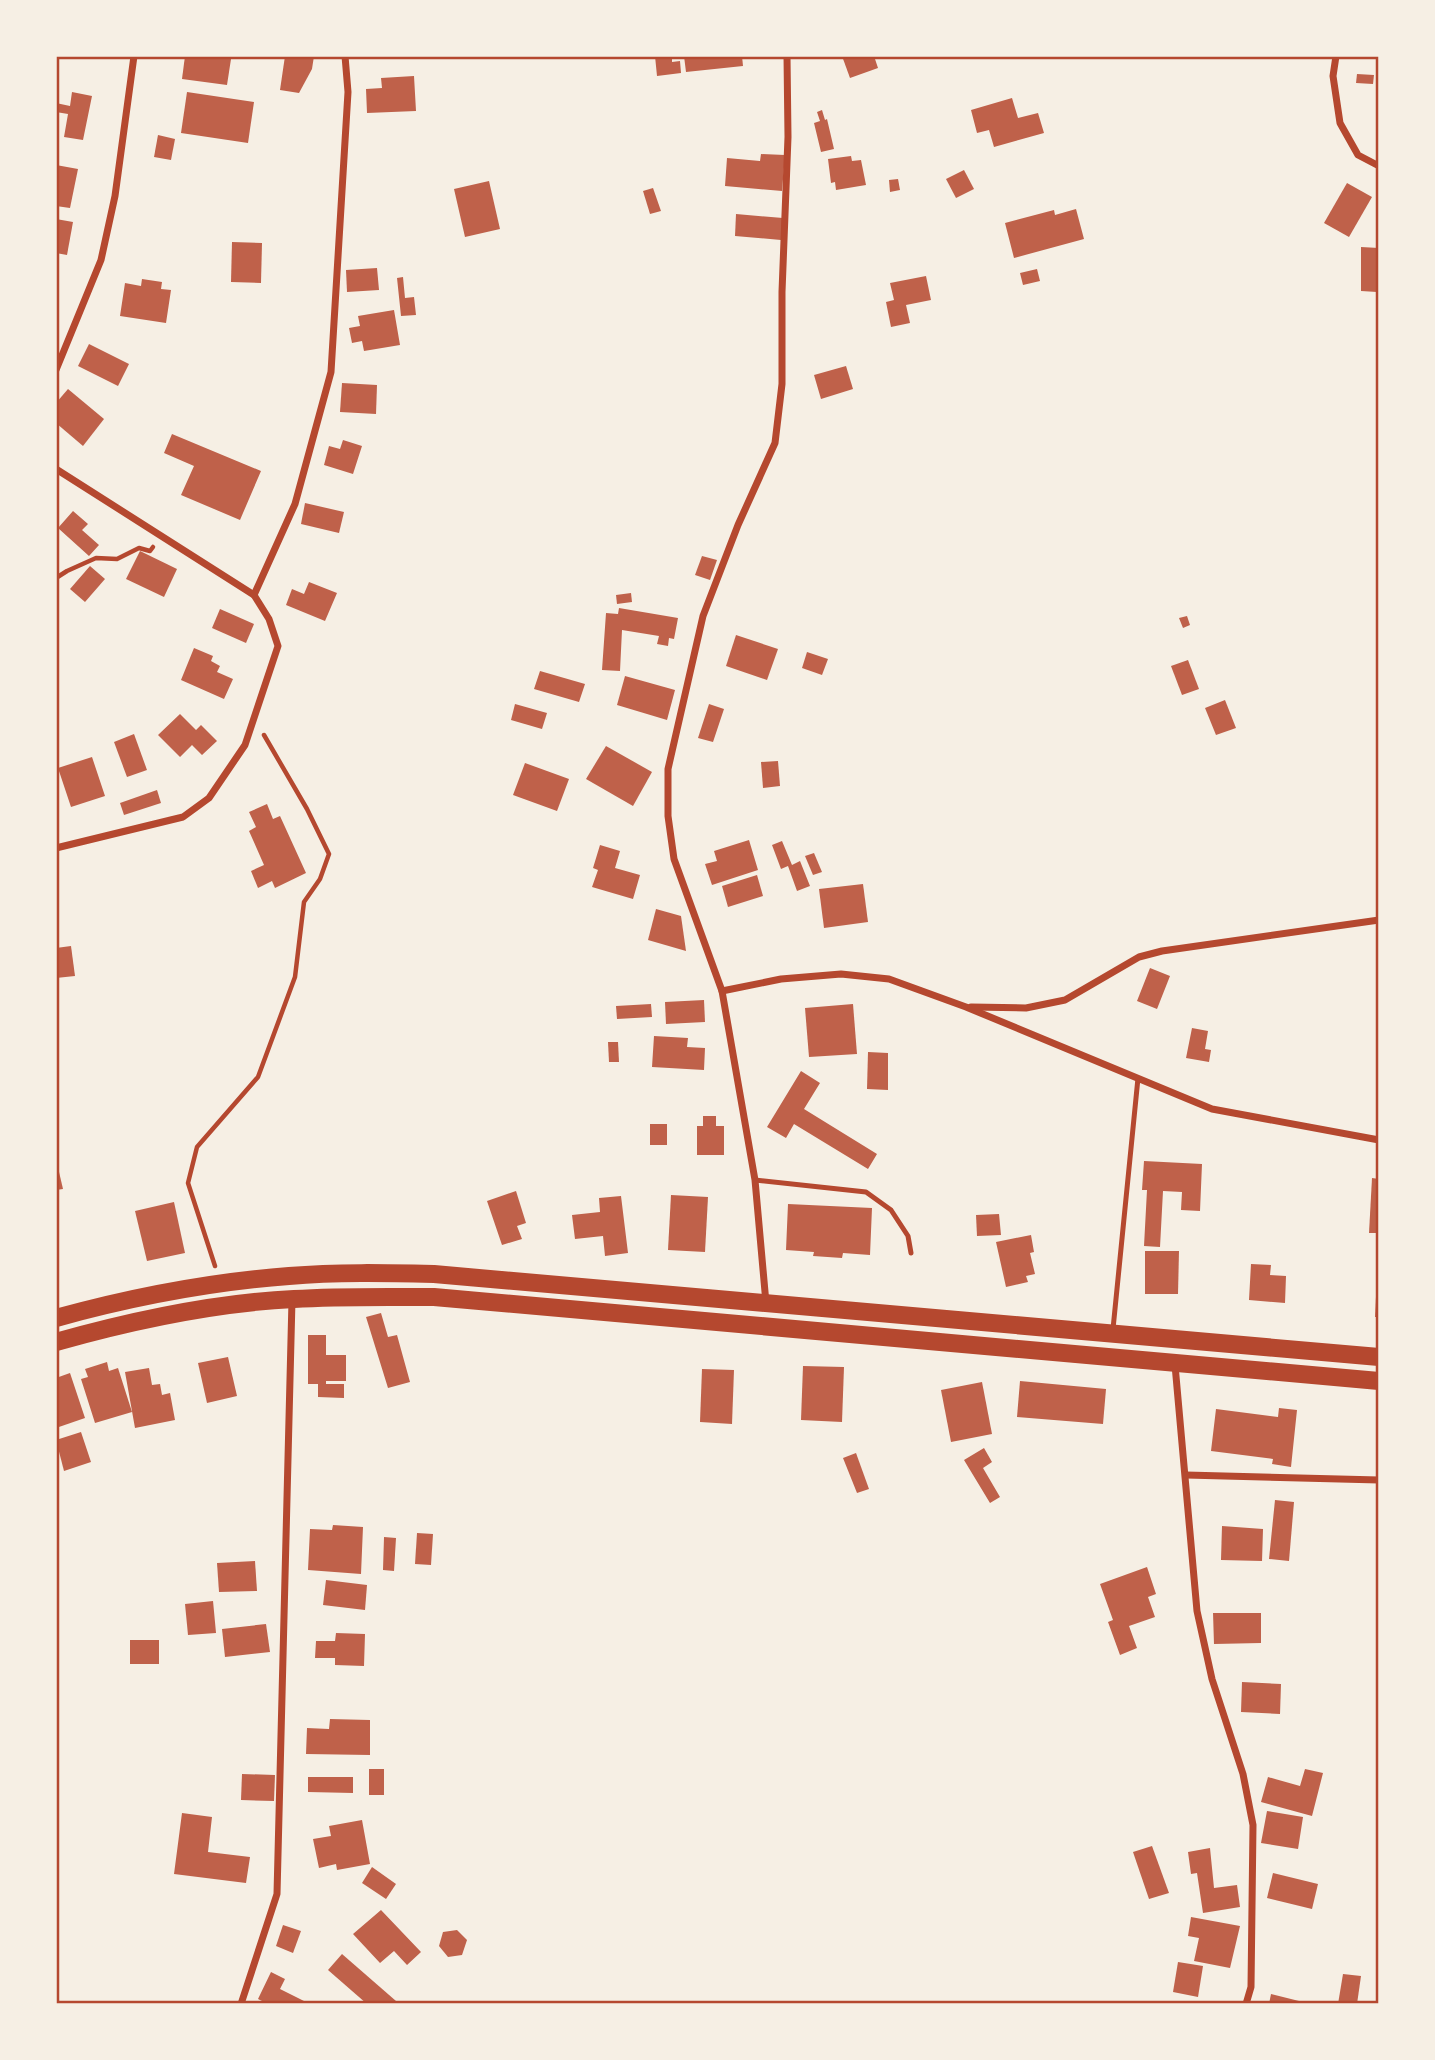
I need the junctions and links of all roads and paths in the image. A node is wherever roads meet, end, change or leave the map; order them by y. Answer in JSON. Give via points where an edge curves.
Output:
{"nodes":[{"id":1,"x":134,"y":56,"type":"edge"},
{"id":2,"x":345,"y":56,"type":"edge"},
{"id":3,"x":787,"y":56,"type":"edge"},
{"id":4,"x":1336,"y":56,"type":"edge"},
{"id":5,"x":1379,"y":166,"type":"edge"},
{"id":6,"x":58,"y":359,"type":"edge"},
{"id":7,"x":56,"y":370,"type":"edge"},
{"id":8,"x":56,"y":469,"type":"edge"},
{"id":9,"x":161,"y":536,"type":"junction"},
{"id":10,"x":56,"y":578,"type":"edge"},
{"id":11,"x":254,"y":595,"type":"junction"},
{"id":12,"x":253,"y":719,"type":"junction"},
{"id":13,"x":56,"y":848,"type":"edge"},
{"id":14,"x":1379,"y":920,"type":"edge"},
{"id":15,"x":722,"y":991,"type":"junction"},
{"id":16,"x":966,"y":1007,"type":"junction"},
{"id":17,"x":1138,"y":1078,"type":"junction"},
{"id":18,"x":1379,"y":1140,"type":"edge"},
{"id":19,"x":755,"y":1180,"type":"junction"},
{"id":20,"x":208,"y":1244,"type":"dead end"},
{"id":21,"x":911,"y":1253,"type":"dead end"},
{"id":22,"x":292,"y":1299,"type":"junction"},
{"id":23,"x":766,"y":1303,"type":"junction"},
{"id":24,"x":56,"y":1318,"type":"edge"},
{"id":25,"x":1113,"y":1335,"type":"junction"},
{"id":26,"x":56,"y":1342,"type":"edge"},
{"id":27,"x":1379,"y":1357,"type":"edge"},
{"id":28,"x":1175,"y":1365,"type":"junction"},
{"id":29,"x":1379,"y":1381,"type":"edge"},
{"id":30,"x":1186,"y":1475,"type":"junction"},
{"id":31,"x":1379,"y":1480,"type":"edge"},
{"id":32,"x":241,"y":2004,"type":"edge"},
{"id":33,"x":1246,"y":2004,"type":"edge"}],
"edges":[{"from":1,"to":6,"type":"street","via":[[101,260]]},
{"from":2,"to":11,"type":"street","via":[[348,92],[331,372],[295,504]]},
{"from":3,"to":15,"type":"street","via":[[782,384],[775,443],[703,616],[668,769],[674,859]]},
{"from":4,"to":5,"type":"street","via":[[1333,76],[1340,122],[1358,155]]},
{"from":6,"to":7,"type":"street"},
{"from":8,"to":9,"type":"street"},
{"from":9,"to":10,"type":"path","via":[[150,551],[139,548],[117,559],[96,558]]},
{"from":9,"to":11,"type":"street"},
{"from":11,"to":12,"type":"street","via":[[278,646]]},
{"from":12,"to":13,"type":"street","via":[[245,745],[209,798],[183,817]]},
{"from":12,"to":20,"type":"path","via":[[329,854],[320,879],[304,902],[295,977],[258,1077],[193,1157],[188,1183]]},
{"from":14,"to":16,"type":"street","via":[[1162,951],[1139,957],[1065,1000],[1026,1007]]},
{"from":15,"to":16,"type":"street","via":[[781,979],[841,974],[889,979]]},
{"from":15,"to":19,"type":"street"},
{"from":16,"to":17,"type":"street"},
{"from":17,"to":18,"type":"street","via":[[1212,1109]]},
{"from":17,"to":25,"type":"lane"},
{"from":19,"to":21,"type":"lane","via":[[866,1192],[891,1210],[908,1236]]},
{"from":19,"to":23,"type":"street"},
{"from":22,"to":26,"type":"main road","via":[[168,1315]]},
{"from":22,"to":28,"type":"main road","via":[[434,1297]]},
{"from":22,"to":32,"type":"street","via":[[278,1894]]},
{"from":23,"to":24,"type":"main road","via":[[434,1274],[365,1273],[221,1283]]},
{"from":23,"to":25,"type":"main road"},
{"from":25,"to":27,"type":"main road"},
{"from":28,"to":29,"type":"main road"},
{"from":28,"to":30,"type":"street"},
{"from":30,"to":31,"type":"street"},
{"from":30,"to":33,"type":"street","via":[[1197,1611],[1253,1825],[1251,1987]]}]}
